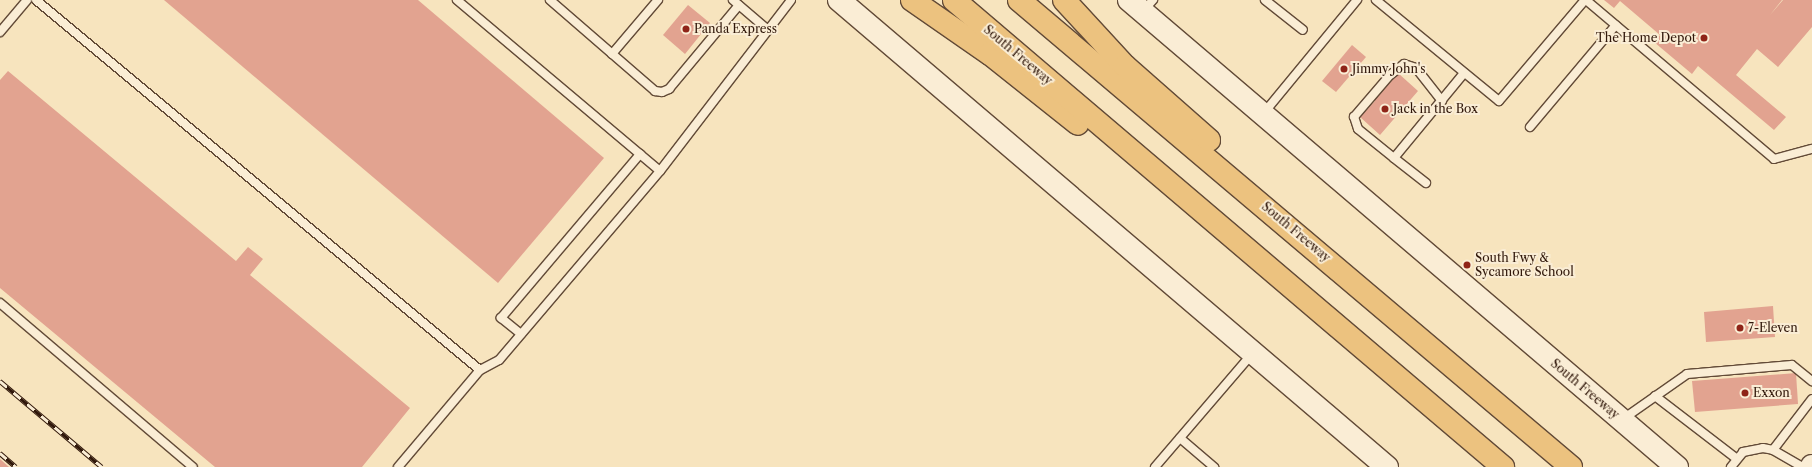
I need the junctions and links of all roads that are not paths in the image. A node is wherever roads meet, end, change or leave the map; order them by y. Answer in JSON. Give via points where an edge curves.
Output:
{"nodes":[{"id":1,"x":27,"y":0,"type":"edge"},
{"id":2,"x":36,"y":0,"type":"edge"},
{"id":3,"x":457,"y":0,"type":"edge"},
{"id":4,"x":550,"y":0,"type":"edge"},
{"id":5,"x":658,"y":0,"type":"edge"},
{"id":6,"x":791,"y":0,"type":"edge"},
{"id":7,"x":840,"y":0,"type":"edge"},
{"id":8,"x":912,"y":0,"type":"edge"},
{"id":9,"x":954,"y":0,"type":"edge"},
{"id":10,"x":1019,"y":0,"type":"edge"},
{"id":11,"x":1064,"y":0,"type":"edge"},
{"id":12,"x":1265,"y":0,"type":"edge"},
{"id":13,"x":1357,"y":0,"type":"edge"},
{"id":14,"x":1376,"y":0,"type":"edge"},
{"id":15,"x":1586,"y":0,"type":"edge"},
{"id":16,"x":736,"y":3,"type":"edge"},
{"id":17,"x":1141,"y":4,"type":"edge"},
{"id":18,"x":1616,"y":25,"type":"junction"},
{"id":19,"x":767,"y":28,"type":"junction"},
{"id":20,"x":1303,"y":30,"type":"dead end"},
{"id":21,"x":0,"y":32,"type":"edge"},
{"id":22,"x":612,"y":54,"type":"junction"},
{"id":23,"x":1464,"y":73,"type":"junction"},
{"id":24,"x":1442,"y":100,"type":"junction"},
{"id":25,"x":1262,"y":115,"type":"junction"},
{"id":26,"x":1530,"y":127,"type":"dead end"},
{"id":27,"x":1812,"y":149,"type":"edge"},
{"id":28,"x":640,"y":154,"type":"junction"},
{"id":29,"x":1394,"y":158,"type":"junction"},
{"id":30,"x":660,"y":171,"type":"junction"},
{"id":31,"x":1426,"y":183,"type":"dead end"},
{"id":32,"x":1178,"y":190,"type":"junction"},
{"id":33,"x":1331,"y":261,"type":"junction"},
{"id":34,"x":0,"y":303,"type":"edge"},
{"id":35,"x":521,"y":334,"type":"junction"},
{"id":36,"x":1254,"y":353,"type":"junction"},
{"id":37,"x":480,"y":370,"type":"junction"},
{"id":38,"x":1812,"y":381,"type":"edge"},
{"id":39,"x":1655,"y":396,"type":"junction"},
{"id":40,"x":1812,"y":399,"type":"edge"},
{"id":41,"x":1622,"y":420,"type":"junction"},
{"id":42,"x":1180,"y":438,"type":"junction"},
{"id":43,"x":1773,"y":450,"type":"junction"},
{"id":44,"x":1737,"y":459,"type":"junction"},
{"id":45,"x":193,"y":467,"type":"edge"},
{"id":46,"x":398,"y":467,"type":"edge"},
{"id":47,"x":1155,"y":467,"type":"edge"},
{"id":48,"x":1214,"y":467,"type":"edge"},
{"id":49,"x":1387,"y":467,"type":"edge"},
{"id":50,"x":1503,"y":467,"type":"edge"},
{"id":51,"x":1571,"y":467,"type":"edge"},
{"id":52,"x":1677,"y":467,"type":"edge"},
{"id":53,"x":1731,"y":467,"type":"edge"},
{"id":54,"x":1802,"y":467,"type":"edge"}],
"edges":[{"from":1,"to":21,"type":"lane"},
{"from":2,"to":37,"type":"lane"},
{"from":3,"to":28,"type":"lane"},
{"from":4,"to":22,"type":"lane"},
{"from":5,"to":22,"type":"lane"},
{"from":6,"to":19,"type":"lane"},
{"from":7,"to":36,"type":"main road"},
{"from":8,"to":32,"type":"highway","via":[[990,54],[1133,168]]},
{"from":9,"to":32,"type":"highway","name":"South Freeway"},
{"from":10,"to":33,"type":"highway","name":"South Freeway"},
{"from":11,"to":33,"type":"highway","via":[[1125,66],[1314,232]]},
{"from":12,"to":20,"type":"lane"},
{"from":13,"to":25,"type":"lane"},
{"from":14,"to":23,"type":"lane"},
{"from":15,"to":18,"type":"lane"},
{"from":15,"to":23,"type":"lane","via":[[1499,101]]},
{"from":16,"to":19,"type":"lane"},
{"from":16,"to":22,"type":"lane","via":[[669,89],[662,92],[655,91]]},
{"from":17,"to":25,"type":"main road","name":"South Freeway"},
{"from":18,"to":26,"type":"lane"},
{"from":18,"to":27,"type":"lane","via":[[1774,159]]},
{"from":19,"to":30,"type":"lane"},
{"from":23,"to":24,"type":"lane"},
{"from":24,"to":29,"type":"lane"},
{"from":24,"to":29,"type":"lane","via":[[1416,68],[1404,64],[1390,75],[1354,117],[1358,128]]},
{"from":25,"to":41,"type":"main road","name":"South Freeway"},
{"from":28,"to":30,"type":"lane"},
{"from":28,"to":35,"type":"lane","via":[[501,318]]},
{"from":29,"to":31,"type":"lane"},
{"from":30,"to":35,"type":"lane"},
{"from":32,"to":50,"type":"highway","name":"South Freeway"},
{"from":33,"to":51,"type":"highway","name":"South Freeway"},
{"from":34,"to":45,"type":"lane"},
{"from":35,"to":37,"type":"lane","via":[[499,360]]},
{"from":36,"to":42,"type":"lane"},
{"from":36,"to":49,"type":"main road"},
{"from":37,"to":46,"type":"lane"},
{"from":38,"to":39,"type":"lane","via":[[1792,365],[1687,374]]},
{"from":39,"to":41,"type":"lane"},
{"from":39,"to":44,"type":"lane"},
{"from":40,"to":43,"type":"lane"},
{"from":41,"to":52,"type":"main road","name":"South Freeway"},
{"from":42,"to":47,"type":"lane"},
{"from":42,"to":48,"type":"lane"},
{"from":43,"to":44,"type":"lane","via":[[1763,448],[1743,452]]},
{"from":43,"to":54,"type":"lane"},
{"from":44,"to":53,"type":"lane"}]}
